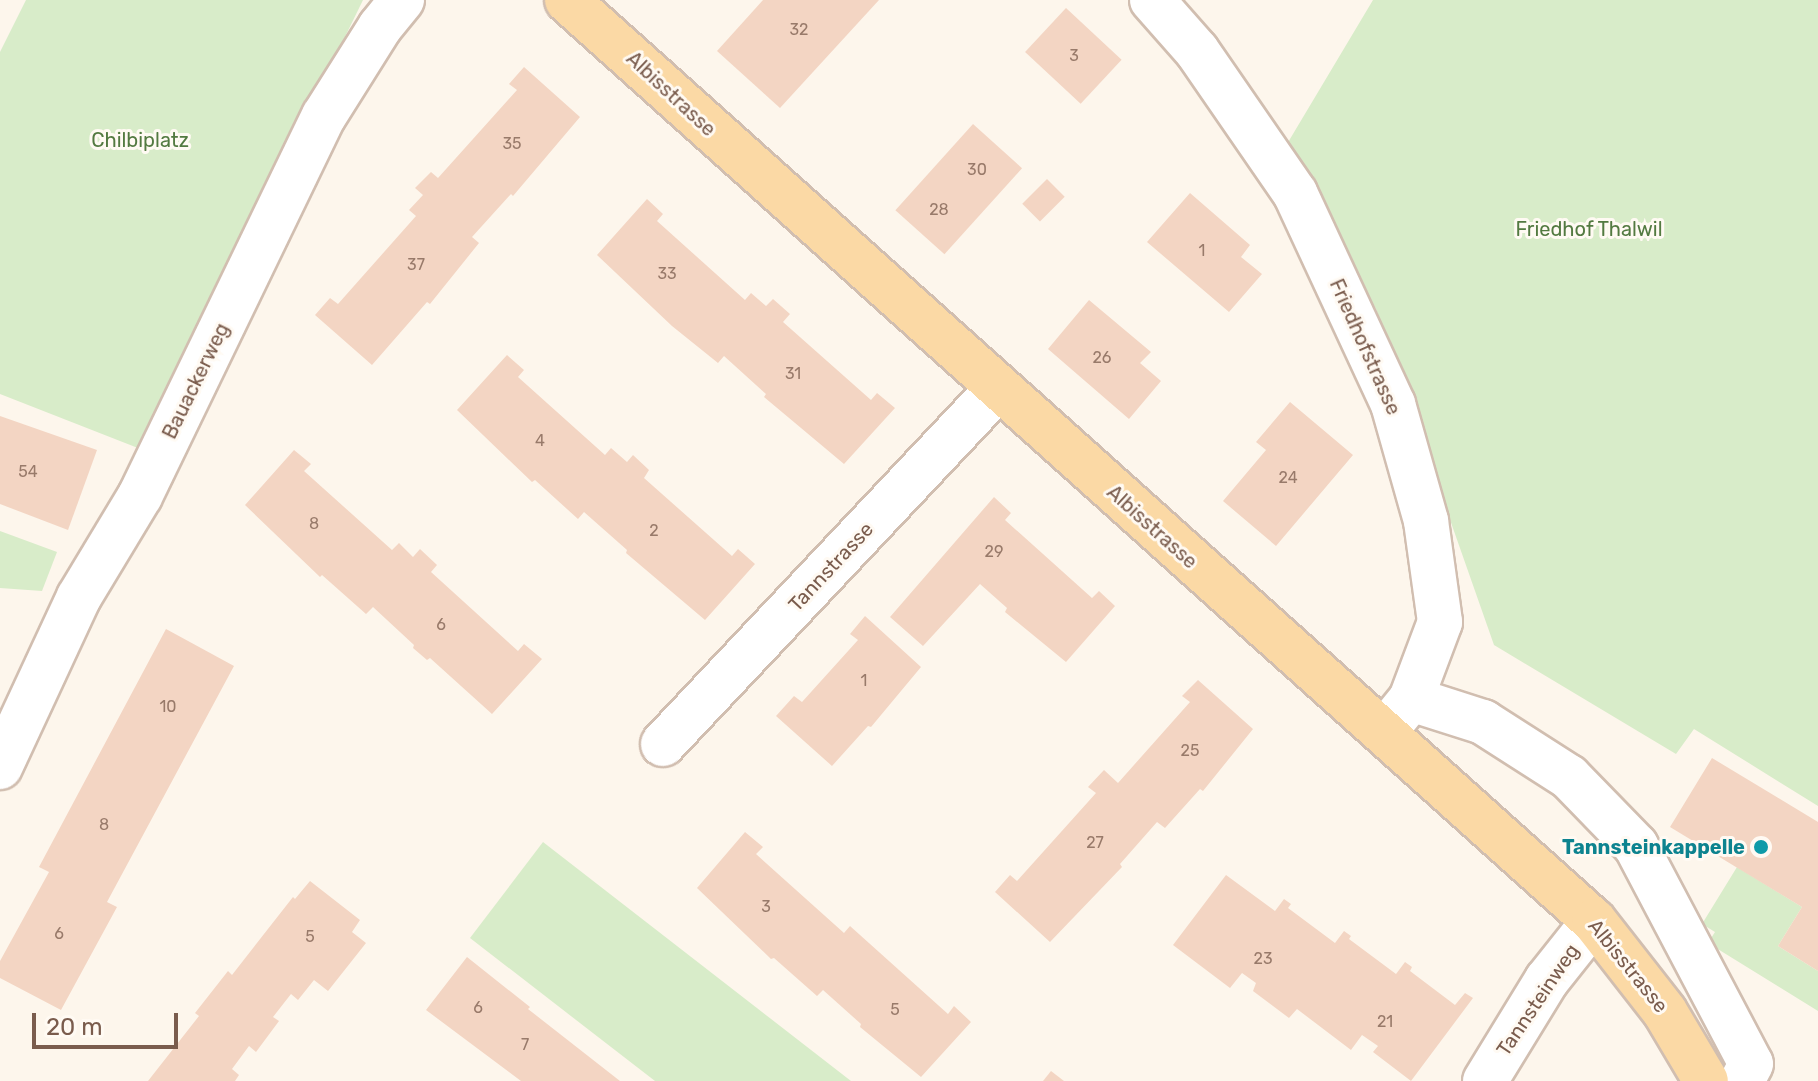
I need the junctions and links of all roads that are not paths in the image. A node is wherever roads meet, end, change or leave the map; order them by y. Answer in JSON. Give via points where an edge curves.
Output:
{"nodes":[{"id":1,"x":402,"y":0,"type":"edge"},
{"id":2,"x":567,"y":0,"type":"edge"},
{"id":3,"x":1152,"y":0,"type":"edge"},
{"id":4,"x":998,"y":389,"type":"junction"},
{"id":5,"x":1398,"y":715,"type":"junction"},
{"id":6,"x":663,"y":744,"type":"dead end"},
{"id":7,"x":0,"y":767,"type":"edge"},
{"id":8,"x":1594,"y":921,"type":"junction"},
{"id":9,"x":1485,"y":1081,"type":"edge"},
{"id":10,"x":1706,"y":1081,"type":"edge"},
{"id":11,"x":1742,"y":1081,"type":"edge"}],
"edges":[{"from":1,"to":7,"type":"street","name":"Bauackerweg","via":[[324,116],[140,496],[79,597]]},
{"from":2,"to":4,"type":"main road","name":"Albisstrasse"},
{"from":3,"to":5,"type":"street","name":"Friedhofstrasse","via":[[1197,51],[1295,193],[1393,404],[1426,521],[1440,622]]},
{"from":4,"to":5,"type":"main road","name":"Albisstrasse"},
{"from":4,"to":6,"type":"street","name":"Tannstrasse"},
{"from":5,"to":8,"type":"main road","name":"Albisstrasse"},
{"from":5,"to":11,"type":"street","via":[[1483,722],[1557,769],[1636,846],[1751,1064]]},
{"from":8,"to":9,"type":"street","name":"Tannsteinweg","via":[[1547,980]]},
{"from":8,"to":10,"type":"main road","name":"Albisstrasse","via":[[1665,1012]]}]}
